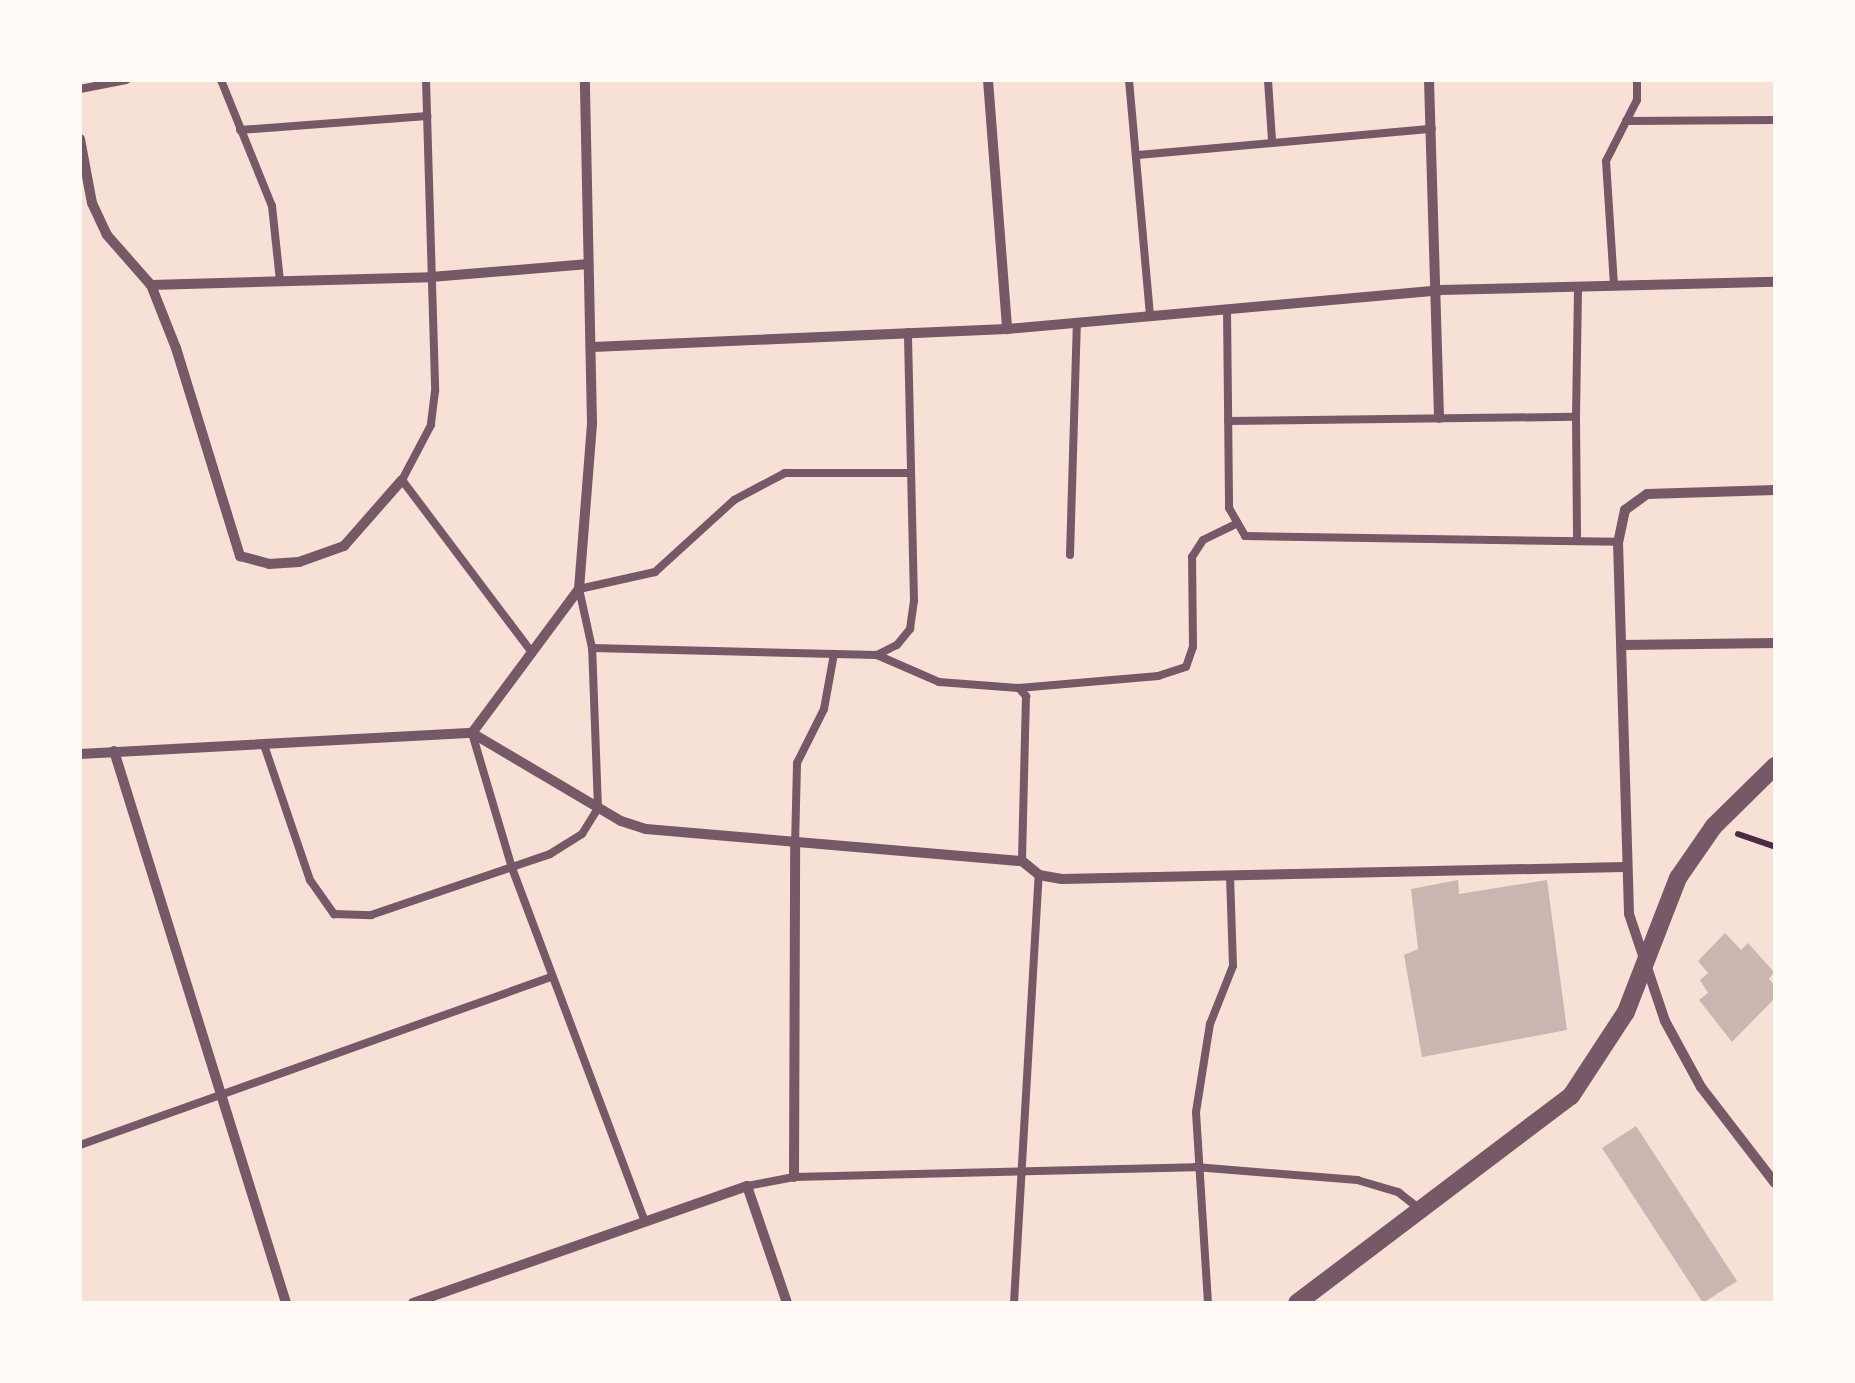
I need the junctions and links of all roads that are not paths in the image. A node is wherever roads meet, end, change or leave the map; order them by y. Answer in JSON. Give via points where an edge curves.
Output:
{"nodes":[{"id":1,"x":126,"y":80,"type":"edge"},
{"id":2,"x":221,"y":80,"type":"edge"},
{"id":3,"x":426,"y":80,"type":"edge"},
{"id":4,"x":585,"y":80,"type":"edge"},
{"id":5,"x":988,"y":80,"type":"edge"},
{"id":6,"x":1130,"y":80,"type":"edge"},
{"id":7,"x":1268,"y":80,"type":"edge"},
{"id":8,"x":1428,"y":80,"type":"edge"},
{"id":9,"x":1637,"y":80,"type":"edge"},
{"id":10,"x":80,"y":88,"type":"edge"},
{"id":11,"x":427,"y":116,"type":"junction"},
{"id":12,"x":1626,"y":120,"type":"junction"},
{"id":13,"x":1775,"y":120,"type":"edge"},
{"id":14,"x":1434,"y":129,"type":"junction"},
{"id":15,"x":240,"y":130,"type":"junction"},
{"id":16,"x":80,"y":139,"type":"edge"},
{"id":17,"x":1272,"y":141,"type":"junction"},
{"id":18,"x":1138,"y":154,"type":"junction"},
{"id":19,"x":588,"y":264,"type":"junction"},
{"id":20,"x":431,"y":276,"type":"junction"},
{"id":21,"x":280,"y":281,"type":"junction"},
{"id":22,"x":1775,"y":282,"type":"edge"},
{"id":23,"x":151,"y":284,"type":"junction"},
{"id":24,"x":1614,"y":285,"type":"junction"},
{"id":25,"x":1578,"y":286,"type":"junction"},
{"id":26,"x":1440,"y":290,"type":"junction"},
{"id":27,"x":1227,"y":309,"type":"junction"},
{"id":28,"x":1150,"y":316,"type":"junction"},
{"id":29,"x":1077,"y":322,"type":"junction"},
{"id":30,"x":1006,"y":329,"type":"junction"},
{"id":31,"x":908,"y":332,"type":"junction"},
{"id":32,"x":593,"y":347,"type":"junction"},
{"id":33,"x":1576,"y":416,"type":"junction"},
{"id":34,"x":1439,"y":418,"type":"junction"},
{"id":35,"x":1228,"y":421,"type":"junction"},
{"id":36,"x":909,"y":473,"type":"junction"},
{"id":37,"x":402,"y":480,"type":"junction"},
{"id":38,"x":1775,"y":490,"type":"edge"},
{"id":39,"x":1234,"y":525,"type":"junction"},
{"id":40,"x":1577,"y":540,"type":"junction"},
{"id":41,"x":1618,"y":542,"type":"junction"},
{"id":42,"x":1070,"y":556,"type":"dead end"},
{"id":43,"x":579,"y":589,"type":"junction"},
{"id":44,"x":1775,"y":643,"type":"edge"},
{"id":45,"x":1623,"y":645,"type":"junction"},
{"id":46,"x":592,"y":648,"type":"junction"},
{"id":47,"x":530,"y":650,"type":"junction"},
{"id":48,"x":834,"y":654,"type":"junction"},
{"id":49,"x":877,"y":655,"type":"junction"},
{"id":50,"x":1019,"y":688,"type":"junction"},
{"id":51,"x":472,"y":733,"type":"junction"},
{"id":52,"x":264,"y":745,"type":"junction"},
{"id":53,"x":114,"y":751,"type":"junction"},
{"id":54,"x":80,"y":754,"type":"edge"},
{"id":55,"x":1775,"y":766,"type":"edge"},
{"id":56,"x":598,"y":808,"type":"junction"},
{"id":57,"x":795,"y":846,"type":"junction"},
{"id":58,"x":1022,"y":862,"type":"junction"},
{"id":59,"x":1624,"y":867,"type":"junction"},
{"id":60,"x":512,"y":868,"type":"junction"},
{"id":61,"x":1040,"y":875,"type":"junction"},
{"id":62,"x":1230,"y":876,"type":"junction"},
{"id":63,"x":1642,"y":965,"type":"junction"},
{"id":64,"x":551,"y":976,"type":"junction"},
{"id":65,"x":224,"y":1098,"type":"junction"},
{"id":66,"x":80,"y":1145,"type":"edge"},
{"id":67,"x":1195,"y":1167,"type":"junction"},
{"id":68,"x":1026,"y":1171,"type":"junction"},
{"id":69,"x":794,"y":1178,"type":"junction"},
{"id":70,"x":1775,"y":1183,"type":"edge"},
{"id":71,"x":747,"y":1186,"type":"junction"},
{"id":72,"x":1420,"y":1208,"type":"junction"},
{"id":73,"x":646,"y":1222,"type":"junction"},
{"id":74,"x":444,"y":1297,"type":"edge"},
{"id":75,"x":286,"y":1303,"type":"edge"},
{"id":76,"x":413,"y":1303,"type":"edge"},
{"id":77,"x":787,"y":1303,"type":"edge"},
{"id":78,"x":1014,"y":1303,"type":"edge"},
{"id":79,"x":1208,"y":1303,"type":"edge"},
{"id":80,"x":1296,"y":1303,"type":"edge"}],
"edges":[{"from":1,"to":10,"type":"lane"},
{"from":2,"to":15,"type":"lane"},
{"from":3,"to":11,"type":"lane"},
{"from":4,"to":19,"type":"street"},
{"from":5,"to":30,"type":"street"},
{"from":6,"to":18,"type":"lane"},
{"from":7,"to":17,"type":"lane"},
{"from":8,"to":14,"type":"street"},
{"from":9,"to":12,"type":"lane","via":[[1637,100]]},
{"from":11,"to":15,"type":"lane"},
{"from":11,"to":20,"type":"lane"},
{"from":12,"to":13,"type":"lane"},
{"from":12,"to":24,"type":"lane","via":[[1606,161]]},
{"from":14,"to":17,"type":"lane"},
{"from":14,"to":26,"type":"street"},
{"from":15,"to":21,"type":"lane","via":[[272,206]]},
{"from":16,"to":23,"type":"street","via":[[92,203],[107,235]]},
{"from":17,"to":18,"type":"lane"},
{"from":18,"to":28,"type":"lane"},
{"from":19,"to":20,"type":"street"},
{"from":19,"to":32,"type":"street"},
{"from":20,"to":21,"type":"street"},
{"from":20,"to":37,"type":"lane","via":[[431,426]]},
{"from":21,"to":23,"type":"street"},
{"from":22,"to":24,"type":"street"},
{"from":23,"to":37,"type":"street","via":[[240,556],[298,562],[344,546]]},
{"from":24,"to":25,"type":"street"},
{"from":25,"to":26,"type":"street"},
{"from":25,"to":33,"type":"lane"},
{"from":26,"to":27,"type":"street"},
{"from":26,"to":34,"type":"street"},
{"from":27,"to":28,"type":"street"},
{"from":27,"to":35,"type":"lane"},
{"from":28,"to":29,"type":"street"},
{"from":29,"to":30,"type":"street"},
{"from":29,"to":42,"type":"lane"},
{"from":30,"to":31,"type":"street"},
{"from":31,"to":32,"type":"street"},
{"from":31,"to":36,"type":"lane"},
{"from":32,"to":43,"type":"street"},
{"from":33,"to":34,"type":"lane"},
{"from":33,"to":40,"type":"lane"},
{"from":34,"to":35,"type":"lane"},
{"from":35,"to":39,"type":"lane"},
{"from":36,"to":43,"type":"lane","via":[[785,473],[734,500],[656,572]]},
{"from":36,"to":49,"type":"lane","via":[[910,628]]},
{"from":37,"to":47,"type":"lane"},
{"from":38,"to":41,"type":"street","via":[[1647,494],[1625,510]]},
{"from":39,"to":40,"type":"lane","via":[[1260,540]]},
{"from":39,"to":50,"type":"lane","via":[[1203,540],[1192,557],[1193,647],[1186,667],[1158,676]]},
{"from":40,"to":41,"type":"lane"},
{"from":41,"to":45,"type":"street"},
{"from":43,"to":46,"type":"lane"},
{"from":43,"to":47,"type":"street"},
{"from":44,"to":45,"type":"street"},
{"from":45,"to":59,"type":"street"},
{"from":46,"to":48,"type":"lane"},
{"from":46,"to":56,"type":"lane"},
{"from":47,"to":51,"type":"street"},
{"from":48,"to":49,"type":"lane"},
{"from":48,"to":57,"type":"lane","via":[[824,709],[798,763]]},
{"from":49,"to":50,"type":"lane","via":[[939,682]]},
{"from":50,"to":58,"type":"lane","via":[[1031,710]]},
{"from":51,"to":52,"type":"street"},
{"from":51,"to":56,"type":"street"},
{"from":51,"to":60,"type":"lane"},
{"from":52,"to":53,"type":"street"},
{"from":52,"to":60,"type":"lane","via":[[310,880],[334,914],[372,914]]},
{"from":53,"to":54,"type":"street"},
{"from":53,"to":65,"type":"street"},
{"from":55,"to":63,"type":"street","via":[[1714,826],[1678,878]]},
{"from":56,"to":57,"type":"street","via":[[646,829]]},
{"from":56,"to":60,"type":"lane","via":[[568,845]]},
{"from":57,"to":58,"type":"street"},
{"from":57,"to":69,"type":"street"},
{"from":58,"to":61,"type":"street"},
{"from":59,"to":62,"type":"street"},
{"from":59,"to":63,"type":"street"},
{"from":60,"to":64,"type":"lane"},
{"from":61,"to":62,"type":"street","via":[[1087,881]]},
{"from":61,"to":68,"type":"lane"},
{"from":62,"to":67,"type":"lane","via":[[1232,966],[1204,1051]]},
{"from":63,"to":70,"type":"street","via":[[1701,1087]]},
{"from":63,"to":72,"type":"street","via":[[1626,1012],[1571,1096]]},
{"from":64,"to":65,"type":"lane"},
{"from":64,"to":73,"type":"lane"},
{"from":65,"to":66,"type":"lane"},
{"from":65,"to":75,"type":"street"},
{"from":67,"to":68,"type":"lane"},
{"from":67,"to":72,"type":"lane","via":[[1379,1184]]},
{"from":67,"to":79,"type":"lane"},
{"from":68,"to":69,"type":"lane"},
{"from":68,"to":78,"type":"lane","via":[[1016,1225]]},
{"from":69,"to":71,"type":"lane"},
{"from":71,"to":73,"type":"street"},
{"from":71,"to":77,"type":"street"},
{"from":72,"to":80,"type":"street"},
{"from":73,"to":74,"type":"street"},
{"from":74,"to":76,"type":"street"}]}
